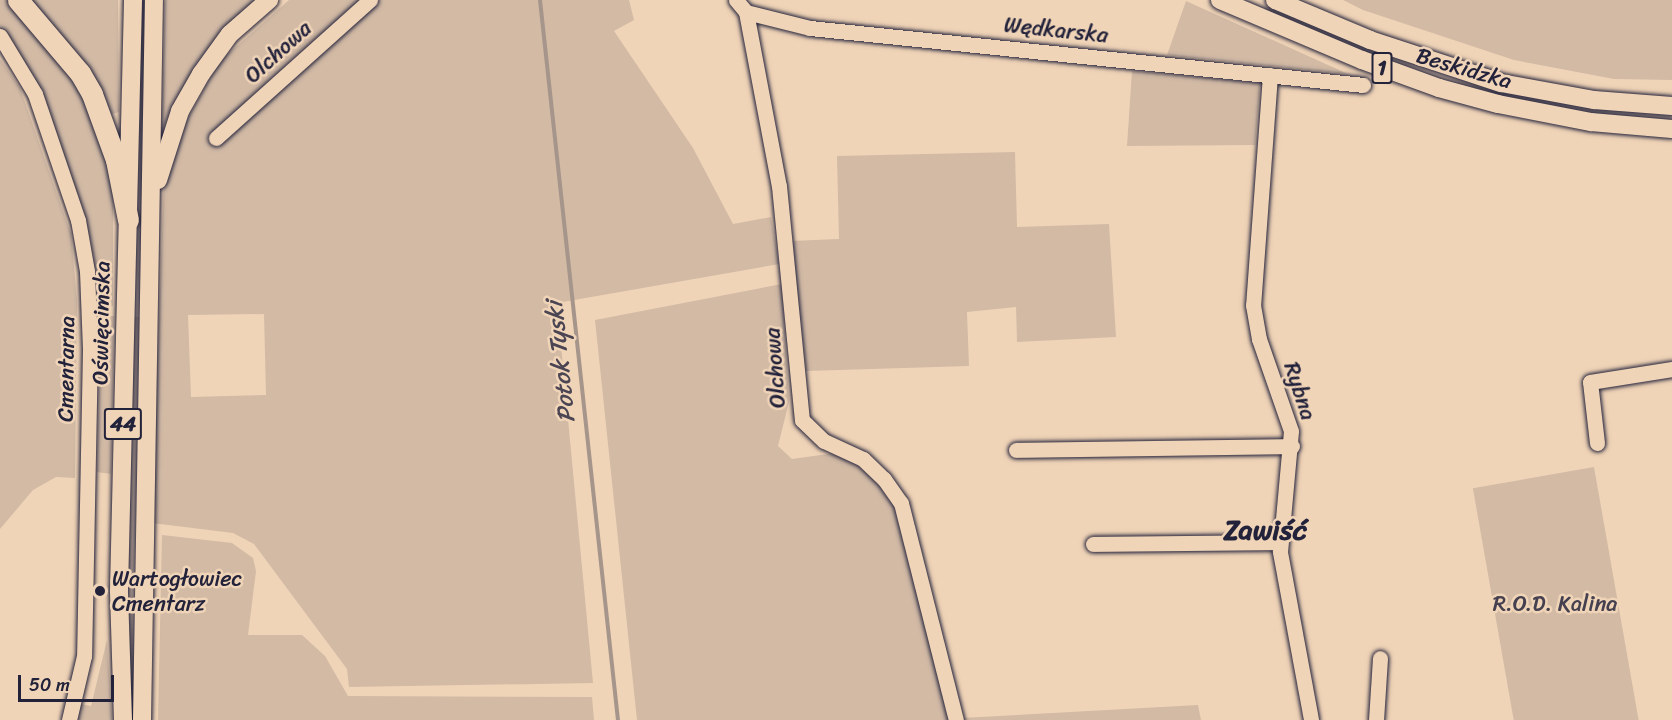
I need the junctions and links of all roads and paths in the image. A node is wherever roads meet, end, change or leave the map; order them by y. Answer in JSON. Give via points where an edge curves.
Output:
{"nodes":[{"id":1,"x":18,"y":0,"type":"edge"},
{"id":2,"x":133,"y":0,"type":"edge"},
{"id":3,"x":154,"y":0,"type":"edge"},
{"id":4,"x":268,"y":0,"type":"edge"},
{"id":5,"x":370,"y":0,"type":"edge"},
{"id":6,"x":1220,"y":0,"type":"edge"},
{"id":7,"x":1275,"y":0,"type":"edge"},
{"id":8,"x":741,"y":6,"type":"edge"},
{"id":9,"x":0,"y":36,"type":"edge"},
{"id":10,"x":1270,"y":75,"type":"junction"},
{"id":11,"x":1364,"y":85,"type":"dead end"},
{"id":12,"x":1672,"y":106,"type":"edge"},
{"id":13,"x":1672,"y":129,"type":"edge"},
{"id":14,"x":216,"y":138,"type":"dead end"},
{"id":15,"x":150,"y":213,"type":"junction"},
{"id":16,"x":128,"y":220,"type":"junction"},
{"id":17,"x":1672,"y":369,"type":"edge"},
{"id":18,"x":1597,"y":443,"type":"dead end"},
{"id":19,"x":1292,"y":446,"type":"junction"},
{"id":20,"x":1016,"y":450,"type":"dead end"},
{"id":21,"x":1280,"y":542,"type":"junction"},
{"id":22,"x":1093,"y":544,"type":"dead end"},
{"id":23,"x":1380,"y":658,"type":"dead end"},
{"id":24,"x":69,"y":720,"type":"edge"},
{"id":25,"x":123,"y":720,"type":"edge"},
{"id":26,"x":142,"y":720,"type":"edge"},
{"id":27,"x":956,"y":720,"type":"edge"},
{"id":28,"x":1311,"y":720,"type":"edge"},
{"id":29,"x":1376,"y":720,"type":"edge"}],
"edges":[{"from":1,"to":16,"type":"highway","via":[[80,73],[92,94],[116,160]]},
{"from":2,"to":16,"type":"main road","name":"Oświęcimska","number":"44"},
{"from":3,"to":15,"type":"main road","number":"44"},
{"from":4,"to":15,"type":"main road","via":[[231,34],[180,111]]},
{"from":5,"to":14,"type":"street","name":"Olchowa"},
{"from":6,"to":13,"type":"main road","name":"Beskidzka","number":"1","via":[[1439,88],[1591,122]]},
{"from":7,"to":12,"type":"main road","name":"Beskidzka","number":"1","via":[[1370,40],[1501,83],[1594,100]]},
{"from":8,"to":10,"type":"street","name":"Wędkarska","via":[[810,28]]},
{"from":8,"to":27,"type":"street","name":"Olchowa","via":[[783,214],[802,420],[824,441],[863,459],[901,503]]},
{"from":9,"to":24,"type":"street","name":"Cmentarna","via":[[35,94],[68,183],[87,271],[90,349],[84,646]]},
{"from":10,"to":11,"type":"street","name":"Wędkarska"},
{"from":10,"to":19,"type":"street","name":"Rybna","via":[[1254,305],[1259,339],[1289,420]]},
{"from":15,"to":26,"type":"main road","number":"44"},
{"from":16,"to":25,"type":"main road","name":"Oświęcimska","number":"44","via":[[118,590]]},
{"from":17,"to":18,"type":"street","via":[[1590,382]]},
{"from":19,"to":20,"type":"street"},
{"from":19,"to":21,"type":"street","name":"Rybna"},
{"from":21,"to":22,"type":"street"},
{"from":21,"to":28,"type":"street","name":"Rybna"},
{"from":23,"to":29,"type":"street"}]}
